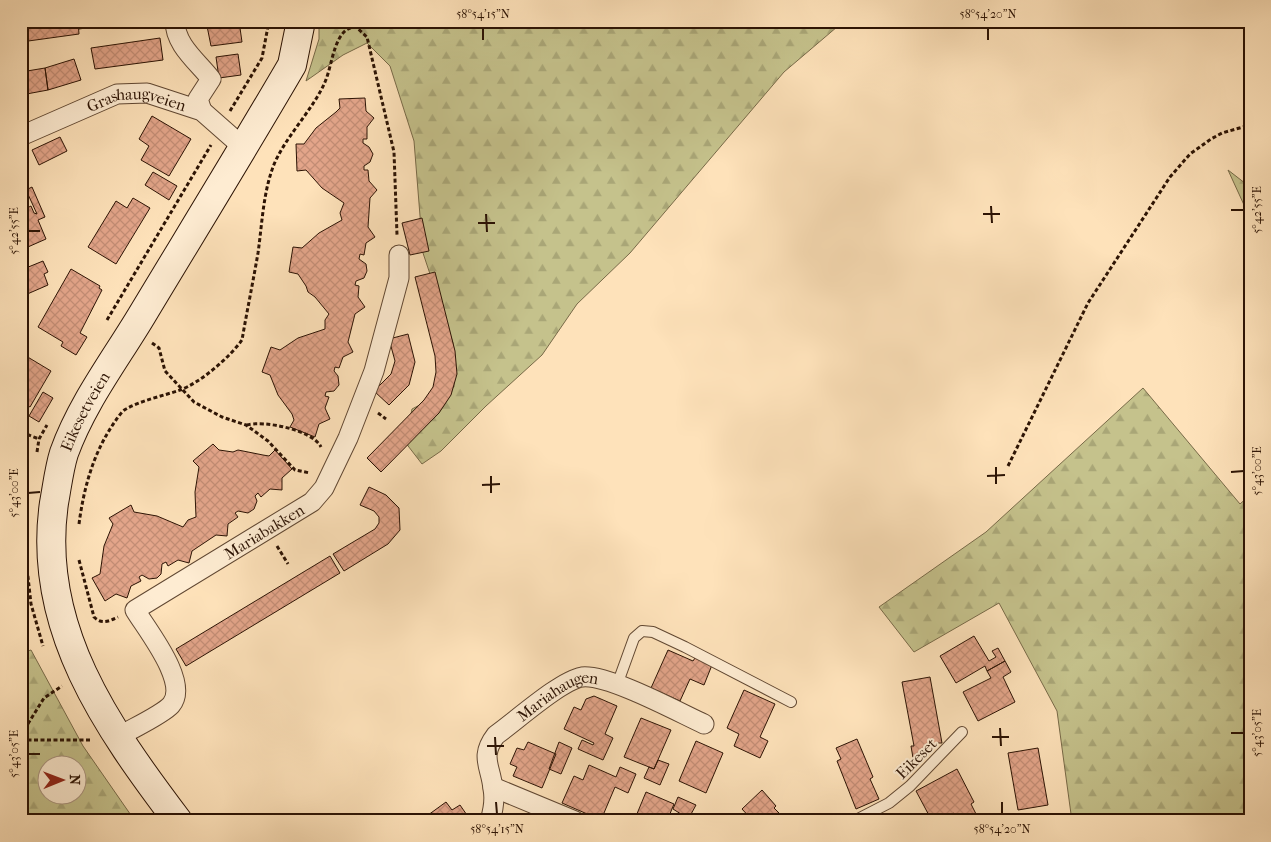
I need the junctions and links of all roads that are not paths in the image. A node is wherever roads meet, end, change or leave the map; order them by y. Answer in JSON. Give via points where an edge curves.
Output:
{"nodes":[{"id":1,"x":175,"y":21,"type":"edge"},
{"id":2,"x":301,"y":21,"type":"edge"},
{"id":3,"x":202,"y":110,"type":"junction"},
{"id":4,"x":21,"y":136,"type":"edge"},
{"id":5,"x":244,"y":148,"type":"junction"},
{"id":6,"x":399,"y":255,"type":"road end"},
{"id":7,"x":617,"y":685,"type":"junction"},
{"id":8,"x":791,"y":702,"type":"dead end"},
{"id":9,"x":704,"y":724,"type":"dead end"},
{"id":10,"x":962,"y":732,"type":"dead end"},
{"id":11,"x":107,"y":743,"type":"junction"},
{"id":12,"x":493,"y":787,"type":"junction"},
{"id":13,"x":178,"y":821,"type":"edge"},
{"id":14,"x":490,"y":821,"type":"edge"},
{"id":15,"x":575,"y":821,"type":"edge"},
{"id":16,"x":854,"y":821,"type":"edge"}],
"edges":[{"from":1,"to":3,"type":"street","via":[[175,32],[181,45],[211,79],[198,98]]},
{"from":2,"to":5,"type":"main road","name":"Eikesetveien","via":[[292,65]]},
{"from":3,"to":4,"type":"street","name":"Grashaugveien","via":[[147,93],[117,94]]},
{"from":3,"to":5,"type":"street","name":"Grashaugveien"},
{"from":5,"to":11,"type":"main road","name":"Eikesetveien","via":[[99,382],[74,428],[64,455],[50,540],[51,570],[57,602]]},
{"from":6,"to":11,"type":"street","name":"Mariabakken","via":[[399,278],[374,371],[324,488],[312,502],[135,610],[174,674],[175,695],[171,705]]},
{"from":7,"to":8,"type":"lane","via":[[634,638],[642,631],[653,632]]},
{"from":7,"to":9,"type":"street","name":"Mariahaugen"},
{"from":7,"to":12,"type":"street","name":"Mariahaugen","via":[[590,677],[573,680],[496,735],[487,753]]},
{"from":10,"to":16,"type":"lane","name":"Eikeset","via":[[890,803]]},
{"from":11,"to":13,"type":"main road","name":"Eikesetveien"},
{"from":12,"to":14,"type":"street","name":"Mariahaugen"},
{"from":12,"to":15,"type":"street"}]}
